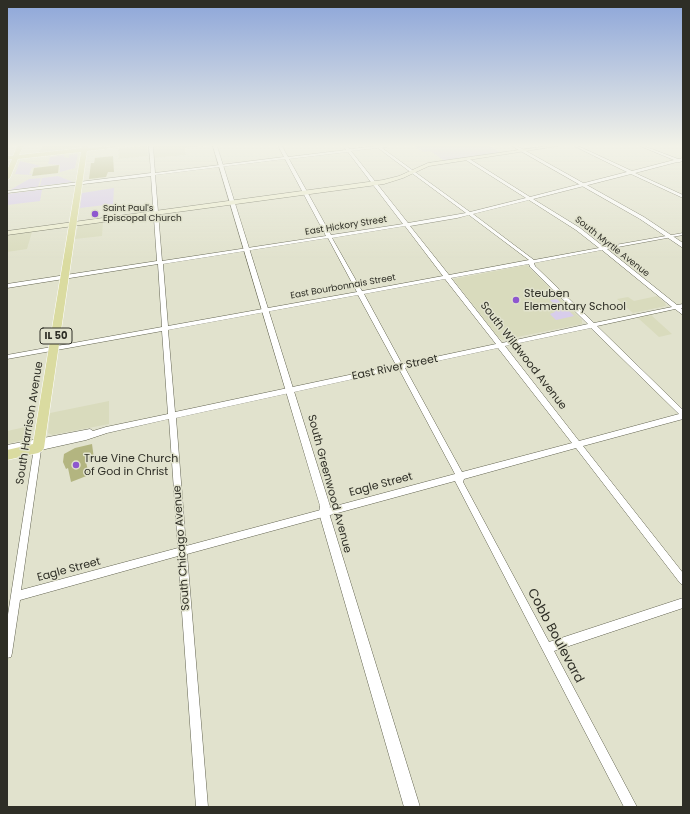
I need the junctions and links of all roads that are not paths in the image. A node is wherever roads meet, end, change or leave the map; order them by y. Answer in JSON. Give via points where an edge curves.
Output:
{"nodes":[{"id":1,"x":79,"y":183,"type":"edge"},
{"id":2,"x":71,"y":184,"type":"edge"},
{"id":3,"x":154,"y":184,"type":"edge"},
{"id":4,"x":227,"y":184,"type":"edge"},
{"id":5,"x":301,"y":184,"type":"edge"},
{"id":6,"x":368,"y":184,"type":"edge"},
{"id":7,"x":376,"y":184,"type":"edge"},
{"id":8,"x":430,"y":184,"type":"edge"},
{"id":9,"x":505,"y":184,"type":"edge"},
{"id":10,"x":587,"y":184,"type":"edge"},
{"id":11,"x":656,"y":184,"type":"edge"},
{"id":12,"x":583,"y":185,"type":"junction"},
{"id":13,"x":7,"y":192,"type":"edge"},
{"id":14,"x":306,"y":193,"type":"junction"},
{"id":15,"x":683,"y":197,"type":"edge"},
{"id":16,"x":528,"y":199,"type":"junction"},
{"id":17,"x":233,"y":203,"type":"junction"},
{"id":18,"x":156,"y":213,"type":"junction"},
{"id":19,"x":470,"y":214,"type":"junction"},
{"id":20,"x":73,"y":224,"type":"junction"},
{"id":21,"x":406,"y":224,"type":"junction"},
{"id":22,"x":7,"y":233,"type":"edge"},
{"id":23,"x":683,"y":234,"type":"edge"},
{"id":24,"x":330,"y":236,"type":"junction"},
{"id":25,"x":670,"y":237,"type":"junction"},
{"id":26,"x":683,"y":246,"type":"edge"},
{"id":27,"x":247,"y":249,"type":"junction"},
{"id":28,"x":603,"y":249,"type":"junction"},
{"id":29,"x":160,"y":262,"type":"junction"},
{"id":30,"x":532,"y":262,"type":"junction"},
{"id":31,"x":65,"y":277,"type":"junction"},
{"id":32,"x":447,"y":277,"type":"junction"},
{"id":33,"x":7,"y":286,"type":"edge"},
{"id":34,"x":360,"y":293,"type":"junction"},
{"id":35,"x":683,"y":306,"type":"edge"},
{"id":36,"x":675,"y":307,"type":"junction"},
{"id":37,"x":266,"y":310,"type":"junction"},
{"id":38,"x":683,"y":313,"type":"edge"},
{"id":39,"x":592,"y":325,"type":"junction"},
{"id":40,"x":165,"y":328,"type":"junction"},
{"id":41,"x":500,"y":345,"type":"junction"},
{"id":42,"x":54,"y":348,"type":"junction"},
{"id":43,"x":7,"y":357,"type":"edge"},
{"id":44,"x":401,"y":367,"type":"junction"},
{"id":45,"x":290,"y":390,"type":"junction"},
{"id":46,"x":683,"y":415,"type":"edge"},
{"id":47,"x":172,"y":417,"type":"junction"},
{"id":48,"x":39,"y":444,"type":"junction"},
{"id":49,"x":577,"y":444,"type":"junction"},
{"id":50,"x":7,"y":448,"type":"edge"},
{"id":51,"x":7,"y":454,"type":"edge"},
{"id":52,"x":460,"y":476,"type":"junction"},
{"id":53,"x":324,"y":513,"type":"junction"},
{"id":54,"x":182,"y":552,"type":"junction"},
{"id":55,"x":683,"y":580,"type":"edge"},
{"id":56,"x":16,"y":596,"type":"junction"},
{"id":57,"x":683,"y":603,"type":"edge"},
{"id":58,"x":547,"y":648,"type":"junction"},
{"id":59,"x":7,"y":653,"type":"edge"},
{"id":60,"x":202,"y":807,"type":"edge"},
{"id":61,"x":412,"y":807,"type":"edge"},
{"id":62,"x":631,"y":807,"type":"edge"}],
"edges":[{"from":1,"to":20,"type":"main road","name":"South Harrison Avenue","number":"IL 50"},
{"from":2,"to":13,"type":"street"},
{"from":3,"to":18,"type":"street","name":"South Chicago Avenue"},
{"from":4,"to":17,"type":"street","name":"South Greenwood Avenue"},
{"from":5,"to":14,"type":"street","name":"Cobb Boulevard"},
{"from":6,"to":14,"type":"main road"},
{"from":7,"to":21,"type":"street","name":"South Wildwood Avenue"},
{"from":8,"to":19,"type":"street"},
{"from":9,"to":16,"type":"street","name":"South Myrtle Avenue"},
{"from":10,"to":12,"type":"street","name":"East Hickory Street"},
{"from":11,"to":15,"type":"street"},
{"from":12,"to":16,"type":"street","name":"East Hickory Street"},
{"from":12,"to":25,"type":"street"},
{"from":14,"to":17,"type":"main road"},
{"from":14,"to":24,"type":"street","name":"Cobb Boulevard"},
{"from":16,"to":19,"type":"street","name":"East Hickory Street"},
{"from":16,"to":28,"type":"street","name":"South Myrtle Avenue","via":[[578,229]]},
{"from":17,"to":18,"type":"main road"},
{"from":17,"to":27,"type":"street","name":"South Greenwood Avenue"},
{"from":18,"to":20,"type":"main road"},
{"from":18,"to":29,"type":"street","name":"South Chicago Avenue"},
{"from":19,"to":21,"type":"street","name":"East Hickory Street"},
{"from":19,"to":30,"type":"street"},
{"from":20,"to":22,"type":"main road"},
{"from":20,"to":31,"type":"main road","name":"South Harrison Avenue","number":"IL 50"},
{"from":21,"to":24,"type":"street","name":"East Hickory Street"},
{"from":21,"to":32,"type":"street","name":"South Wildwood Avenue"},
{"from":23,"to":25,"type":"street","name":"East Bourbonnais Street"},
{"from":24,"to":27,"type":"street","name":"East Hickory Street"},
{"from":24,"to":34,"type":"street","name":"Cobb Boulevard"},
{"from":25,"to":26,"type":"street"},
{"from":25,"to":28,"type":"street","name":"East Bourbonnais Street"},
{"from":27,"to":29,"type":"street","name":"East Hickory Street"},
{"from":27,"to":37,"type":"street","name":"South Greenwood Avenue"},
{"from":28,"to":30,"type":"street","name":"East Bourbonnais Street"},
{"from":28,"to":36,"type":"street","name":"South Myrtle Avenue"},
{"from":29,"to":31,"type":"street","name":"East Hickory Street"},
{"from":29,"to":40,"type":"street","name":"South Chicago Avenue"},
{"from":30,"to":32,"type":"street","name":"East Bourbonnais Street"},
{"from":30,"to":39,"type":"street","via":[[532,266]]},
{"from":31,"to":33,"type":"street","name":"East Hickory Street"},
{"from":31,"to":42,"type":"main road","name":"South Harrison Avenue","number":"IL 50"},
{"from":32,"to":34,"type":"street","name":"East Bourbonnais Street"},
{"from":32,"to":41,"type":"street","name":"South Wildwood Avenue"},
{"from":34,"to":37,"type":"street","name":"East Bourbonnais Street"},
{"from":34,"to":44,"type":"street","name":"Cobb Boulevard"},
{"from":35,"to":36,"type":"street","name":"East River Street"},
{"from":36,"to":38,"type":"street","name":"South Myrtle Avenue"},
{"from":36,"to":39,"type":"street","name":"East River Street"},
{"from":37,"to":40,"type":"street","name":"East Bourbonnais Street"},
{"from":37,"to":45,"type":"street","name":"South Greenwood Avenue"},
{"from":39,"to":41,"type":"street","name":"East River Street"},
{"from":39,"to":46,"type":"street"},
{"from":40,"to":42,"type":"street","name":"East Bourbonnais Street"},
{"from":40,"to":47,"type":"street","name":"South Chicago Avenue"},
{"from":41,"to":44,"type":"street","name":"East River Street"},
{"from":41,"to":49,"type":"street","name":"South Wildwood Avenue"},
{"from":42,"to":43,"type":"street","name":"East Bourbonnais Street"},
{"from":42,"to":48,"type":"main road","name":"South Harrison Avenue","number":"IL 50"},
{"from":44,"to":45,"type":"street","name":"East River Street"},
{"from":44,"to":52,"type":"street","name":"Cobb Boulevard"},
{"from":45,"to":47,"type":"street","name":"East River Street"},
{"from":45,"to":53,"type":"street","name":"South Greenwood Avenue","via":[[325,506]]},
{"from":46,"to":49,"type":"street","name":"Eagle Street"},
{"from":47,"to":48,"type":"street","name":"East River Street","via":[[106,430],[86,437]]},
{"from":47,"to":54,"type":"street","name":"South Chicago Avenue"},
{"from":48,"to":50,"type":"street","name":"East River Street"},
{"from":48,"to":51,"type":"main road","name":"East River Street"},
{"from":48,"to":56,"type":"street","name":"South Harrison Avenue"},
{"from":49,"to":52,"type":"street","name":"Eagle Street"},
{"from":49,"to":55,"type":"street","name":"South Wildwood Avenue"},
{"from":52,"to":53,"type":"street","name":"Eagle Street"},
{"from":52,"to":58,"type":"street","name":"Cobb Boulevard","via":[[459,482]]},
{"from":53,"to":54,"type":"street","name":"Eagle Street"},
{"from":53,"to":61,"type":"street","name":"South Greenwood Avenue"},
{"from":54,"to":56,"type":"street","name":"Eagle Street"},
{"from":54,"to":60,"type":"street","name":"South Chicago Avenue"},
{"from":56,"to":59,"type":"street","name":"South Harrison Avenue"},
{"from":57,"to":58,"type":"street"},
{"from":58,"to":62,"type":"street","name":"Cobb Boulevard"}]}
